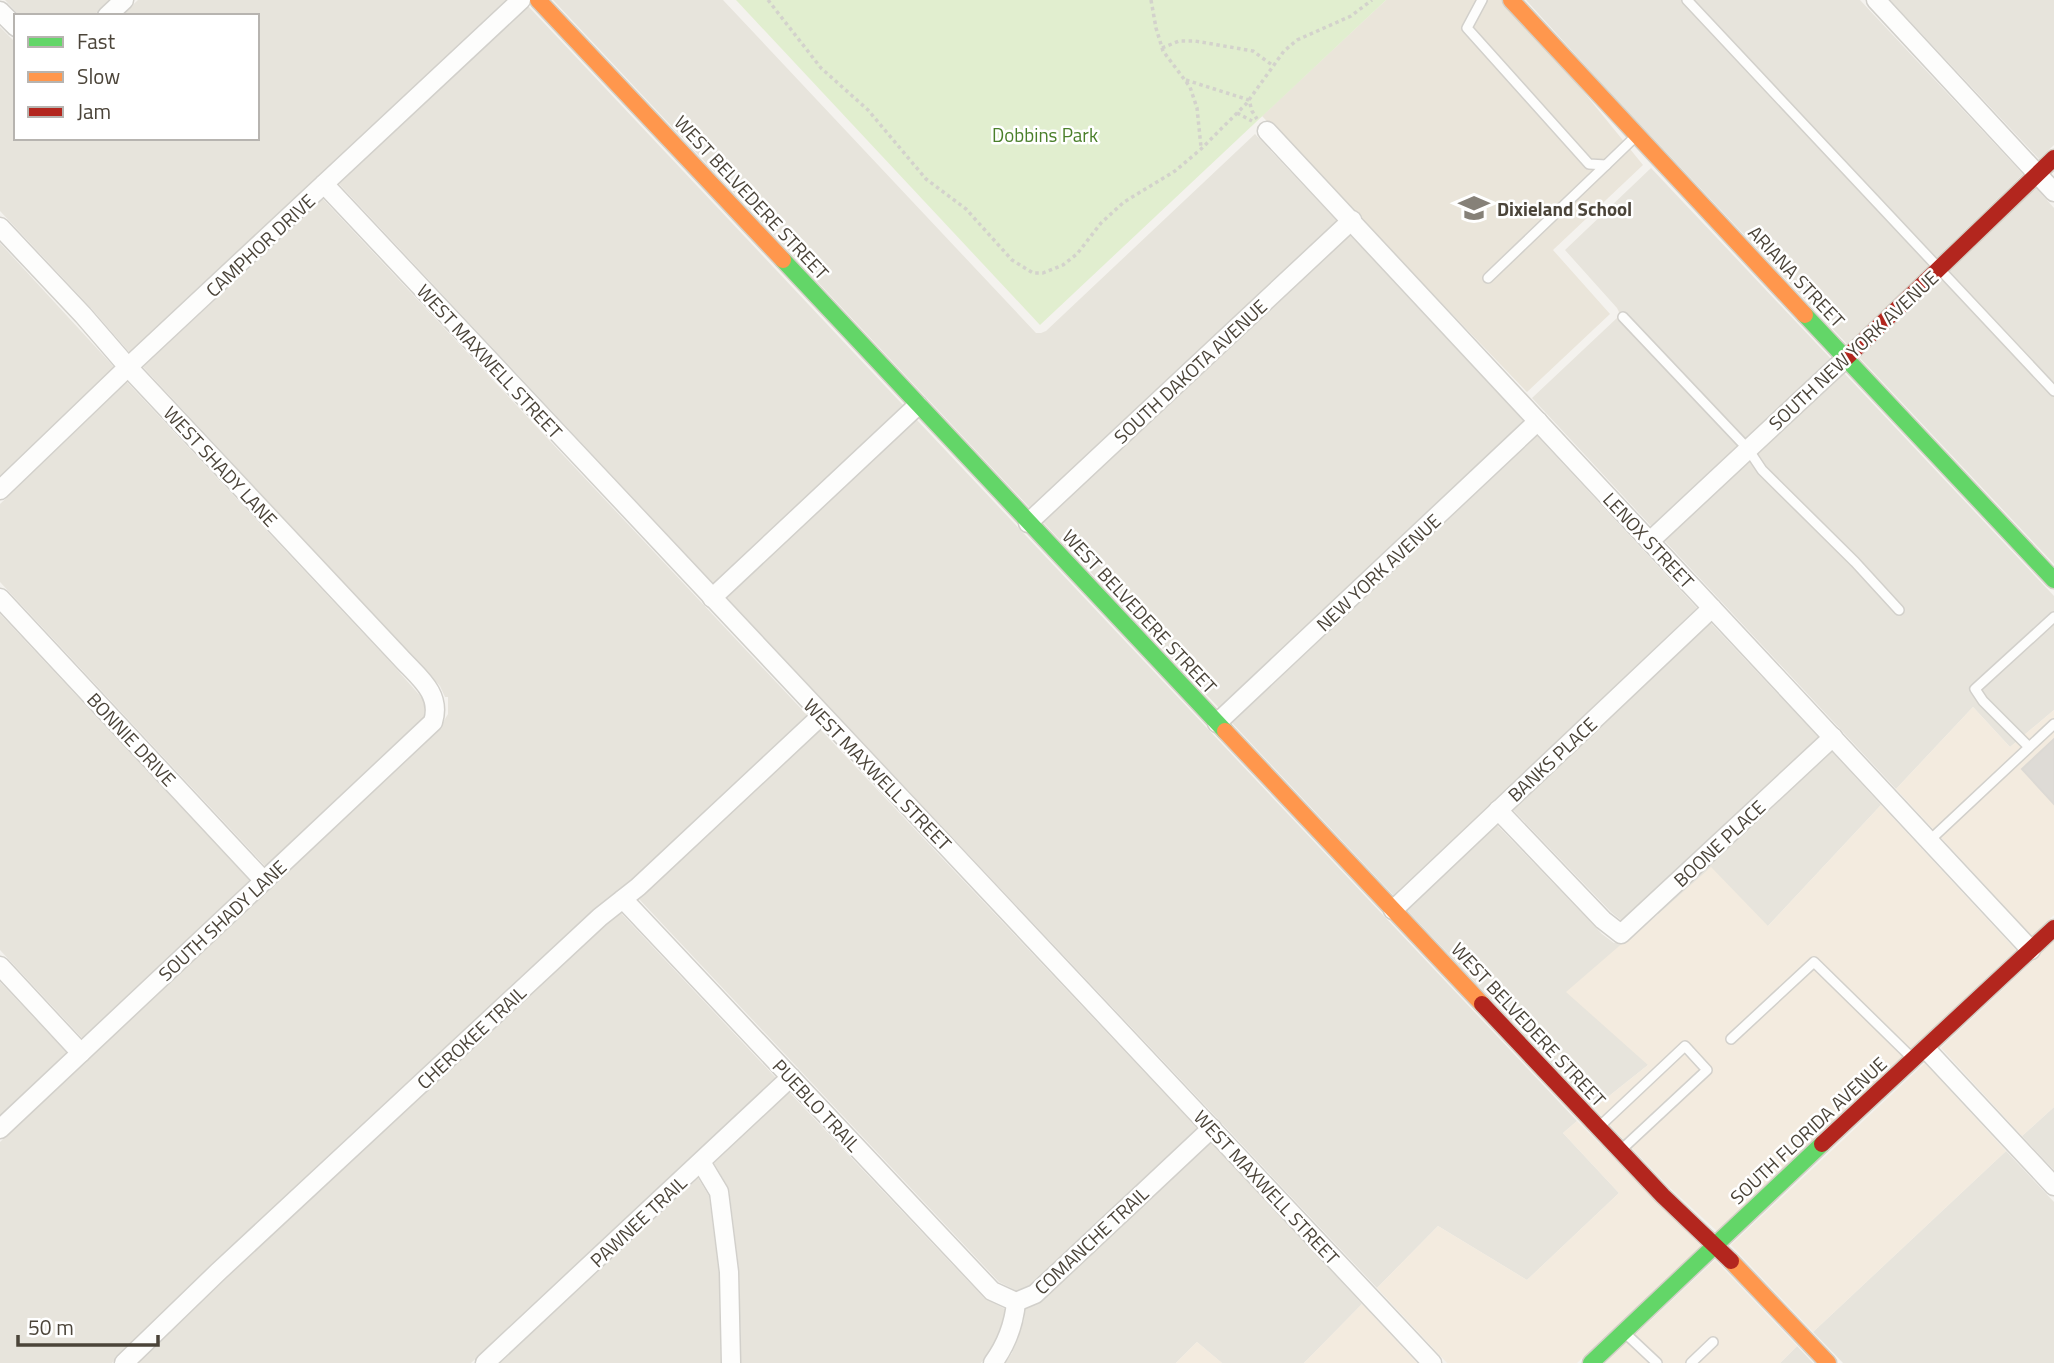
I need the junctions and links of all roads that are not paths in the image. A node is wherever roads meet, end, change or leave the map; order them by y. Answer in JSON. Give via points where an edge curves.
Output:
{"nodes":[{"id":1,"x":124,"y":0,"type":"edge"},
{"id":2,"x":521,"y":0,"type":"edge"},
{"id":3,"x":538,"y":0,"type":"edge"},
{"id":4,"x":1482,"y":0,"type":"edge"},
{"id":5,"x":1511,"y":0,"type":"edge"},
{"id":6,"x":1687,"y":0,"type":"edge"},
{"id":7,"x":1876,"y":0,"type":"edge"},
{"id":8,"x":0,"y":11,"type":"edge"},
{"id":9,"x":109,"y":14,"type":"edge"},
{"id":10,"x":14,"y":25,"type":"edge"},
{"id":11,"x":1267,"y":131,"type":"dead end"},
{"id":12,"x":1636,"y":136,"type":"junction"},
{"id":13,"x":2054,"y":158,"type":"edge"},
{"id":14,"x":1606,"y":165,"type":"junction"},
{"id":15,"x":2037,"y":174,"type":"junction"},
{"id":16,"x":324,"y":184,"type":"junction"},
{"id":17,"x":2054,"y":192,"type":"edge"},
{"id":18,"x":1352,"y":220,"type":"junction"},
{"id":19,"x":0,"y":227,"type":"edge"},
{"id":20,"x":1939,"y":269,"type":"junction"},
{"id":21,"x":1488,"y":278,"type":"dead end"},
{"id":22,"x":1623,"y":317,"type":"dead end"},
{"id":23,"x":1846,"y":358,"type":"junction"},
{"id":24,"x":128,"y":367,"type":"junction"},
{"id":25,"x":2054,"y":391,"type":"edge"},
{"id":26,"x":918,"y":405,"type":"junction"},
{"id":27,"x":1538,"y":421,"type":"junction"},
{"id":28,"x":1748,"y":449,"type":"junction"},
{"id":29,"x":0,"y":490,"type":"edge"},
{"id":30,"x":1028,"y":523,"type":"junction"},
{"id":31,"x":1650,"y":541,"type":"junction"},
{"id":32,"x":2054,"y":580,"type":"edge"},
{"id":33,"x":0,"y":598,"type":"edge"},
{"id":34,"x":712,"y":598,"type":"junction"},
{"id":35,"x":1712,"y":608,"type":"junction"},
{"id":36,"x":1899,"y":610,"type":"dead end"},
{"id":37,"x":2054,"y":617,"type":"edge"},
{"id":38,"x":436,"y":707,"type":"joint"},
{"id":39,"x":822,"y":715,"type":"junction"},
{"id":40,"x":1217,"y":723,"type":"junction"},
{"id":41,"x":2054,"y":724,"type":"edge"},
{"id":42,"x":1833,"y":737,"type":"junction"},
{"id":43,"x":2029,"y":747,"type":"junction"},
{"id":44,"x":1498,"y":810,"type":"junction"},
{"id":45,"x":1929,"y":841,"type":"junction"},
{"id":46,"x":264,"y":881,"type":"junction"},
{"id":47,"x":623,"y":899,"type":"junction"},
{"id":48,"x":1393,"y":910,"type":"junction"},
{"id":49,"x":2054,"y":928,"type":"edge"},
{"id":50,"x":2031,"y":950,"type":"junction"},
{"id":51,"x":0,"y":966,"type":"edge"},
{"id":52,"x":1731,"y":1039,"type":"dead end"},
{"id":53,"x":81,"y":1053,"type":"junction"},
{"id":54,"x":1920,"y":1054,"type":"junction"},
{"id":55,"x":791,"y":1077,"type":"junction"},
{"id":56,"x":1212,"y":1128,"type":"junction"},
{"id":57,"x":1598,"y":1128,"type":"junction"},
{"id":58,"x":0,"y":1129,"type":"edge"},
{"id":59,"x":1620,"y":1151,"type":"junction"},
{"id":60,"x":701,"y":1163,"type":"junction"},
{"id":61,"x":2054,"y":1186,"type":"edge"},
{"id":62,"x":1716,"y":1245,"type":"junction"},
{"id":63,"x":1016,"y":1303,"type":"junction"},
{"id":64,"x":1624,"y":1332,"type":"junction"},
{"id":65,"x":1713,"y":1342,"type":"dead end"},
{"id":66,"x":124,"y":1363,"type":"edge"},
{"id":67,"x":485,"y":1363,"type":"edge"},
{"id":68,"x":731,"y":1363,"type":"edge"},
{"id":69,"x":993,"y":1363,"type":"edge"},
{"id":70,"x":1432,"y":1363,"type":"edge"},
{"id":71,"x":1591,"y":1363,"type":"edge"},
{"id":72,"x":1657,"y":1363,"type":"edge"},
{"id":73,"x":1691,"y":1363,"type":"edge"},
{"id":74,"x":1828,"y":1363,"type":"edge"}],
"edges":[{"from":1,"to":9,"type":"street"},
{"from":2,"to":16,"type":"street","name":"CAMPHOR DRIVE"},
{"from":3,"to":26,"type":"street","name":"WEST BELVEDERE STREET"},
{"from":4,"to":14,"type":"lane","via":[[1467,27],[1590,164]]},
{"from":5,"to":12,"type":"street","name":"ARIANA STREET"},
{"from":6,"to":20,"type":"lane"},
{"from":7,"to":15,"type":"street"},
{"from":8,"to":10,"type":"street"},
{"from":11,"to":18,"type":"street","name":"LENOX STREET"},
{"from":12,"to":14,"type":"lane"},
{"from":12,"to":23,"type":"street","name":"ARIANA STREET"},
{"from":13,"to":15,"type":"street","name":"SOUTH NEW YORK AVENUE"},
{"from":14,"to":21,"type":"lane"},
{"from":15,"to":17,"type":"street"},
{"from":15,"to":20,"type":"street","name":"SOUTH NEW YORK AVENUE"},
{"from":16,"to":24,"type":"street","name":"CAMPHOR DRIVE"},
{"from":16,"to":34,"type":"street","name":"WEST MAXWELL STREET"},
{"from":18,"to":27,"type":"street","name":"LENOX STREET"},
{"from":18,"to":30,"type":"street","name":"SOUTH DAKOTA AVENUE"},
{"from":19,"to":24,"type":"street","name":"WEST SHADY LANE"},
{"from":20,"to":23,"type":"street","name":"SOUTH NEW YORK AVENUE"},
{"from":20,"to":25,"type":"lane"},
{"from":22,"to":28,"type":"lane"},
{"from":23,"to":28,"type":"street","name":"SOUTH NEW YORK AVENUE"},
{"from":23,"to":32,"type":"street","name":"ARIANA STREET"},
{"from":24,"to":29,"type":"street","name":"CAMPHOR DRIVE"},
{"from":24,"to":38,"type":"street","name":"WEST SHADY LANE","via":[[408,666],[432,693]]},
{"from":26,"to":30,"type":"street","name":"WEST BELVEDERE STREET"},
{"from":26,"to":34,"type":"street"},
{"from":27,"to":31,"type":"street","name":"LENOX STREET"},
{"from":27,"to":40,"type":"street","name":"NEW YORK AVENUE"},
{"from":28,"to":31,"type":"street","name":"SOUTH NEW YORK AVENUE"},
{"from":28,"to":36,"type":"lane","via":[[1762,470]]},
{"from":30,"to":40,"type":"street","name":"WEST BELVEDERE STREET"},
{"from":31,"to":35,"type":"street","name":"LENOX STREET"},
{"from":33,"to":46,"type":"street","name":"BONNIE DRIVE"},
{"from":34,"to":39,"type":"street","name":"WEST MAXWELL STREET"},
{"from":35,"to":42,"type":"street","name":"LENOX STREET"},
{"from":35,"to":44,"type":"street","name":"BANKS PLACE"},
{"from":37,"to":43,"type":"lane","via":[[1975,689]]},
{"from":38,"to":46,"type":"street","name":"SOUTH SHADY LANE","via":[[433,722]]},
{"from":39,"to":47,"type":"street","name":"CHEROKEE TRAIL"},
{"from":39,"to":56,"type":"street","name":"WEST MAXWELL STREET"},
{"from":40,"to":48,"type":"street","name":"WEST BELVEDERE STREET"},
{"from":41,"to":43,"type":"lane"},
{"from":42,"to":44,"type":"street","name":"BOONE PLACE","via":[[1621,934]]},
{"from":42,"to":45,"type":"street","name":"LENOX STREET"},
{"from":43,"to":45,"type":"lane"},
{"from":44,"to":48,"type":"street","name":"BANKS PLACE"},
{"from":45,"to":50,"type":"street","name":"LENOX STREET"},
{"from":46,"to":53,"type":"street","name":"SOUTH SHADY LANE"},
{"from":47,"to":55,"type":"street","name":"PUEBLO TRAIL"},
{"from":47,"to":66,"type":"street","name":"CHEROKEE TRAIL"},
{"from":48,"to":57,"type":"street","name":"WEST BELVEDERE STREET"},
{"from":49,"to":50,"type":"street","name":"SOUTH FLORIDA AVENUE"},
{"from":50,"to":54,"type":"street","name":"SOUTH FLORIDA AVENUE"},
{"from":51,"to":53,"type":"street"},
{"from":52,"to":54,"type":"lane","via":[[1814,962]]},
{"from":53,"to":58,"type":"street","name":"SOUTH SHADY LANE"},
{"from":54,"to":61,"type":"street"},
{"from":54,"to":62,"type":"street","name":"SOUTH FLORIDA AVENUE"},
{"from":55,"to":60,"type":"street","name":"PAWNEE TRAIL"},
{"from":55,"to":63,"type":"street","name":"PUEBLO TRAIL","via":[[992,1291]]},
{"from":56,"to":63,"type":"street","name":"COMANCHE TRAIL","via":[[1035,1294]]},
{"from":56,"to":70,"type":"street","name":"WEST MAXWELL STREET"},
{"from":57,"to":59,"type":"street","name":"WEST BELVEDERE STREET"},
{"from":57,"to":59,"type":"lane","via":[[1685,1046],[1707,1070]]},
{"from":59,"to":62,"type":"street","name":"WEST BELVEDERE STREET"},
{"from":60,"to":67,"type":"street","name":"PAWNEE TRAIL"},
{"from":60,"to":68,"type":"street","via":[[719,1192],[729,1272]]},
{"from":62,"to":64,"type":"street","name":"SOUTH FLORIDA AVENUE"},
{"from":62,"to":74,"type":"street","name":"WEST BELVEDERE STREET","via":[[1813,1353]]},
{"from":63,"to":69,"type":"street","name":"COMANCHE TRAIL","via":[[1004,1348]]},
{"from":64,"to":71,"type":"street","name":"SOUTH FLORIDA AVENUE"},
{"from":64,"to":72,"type":"lane"},
{"from":65,"to":73,"type":"lane"}]}
